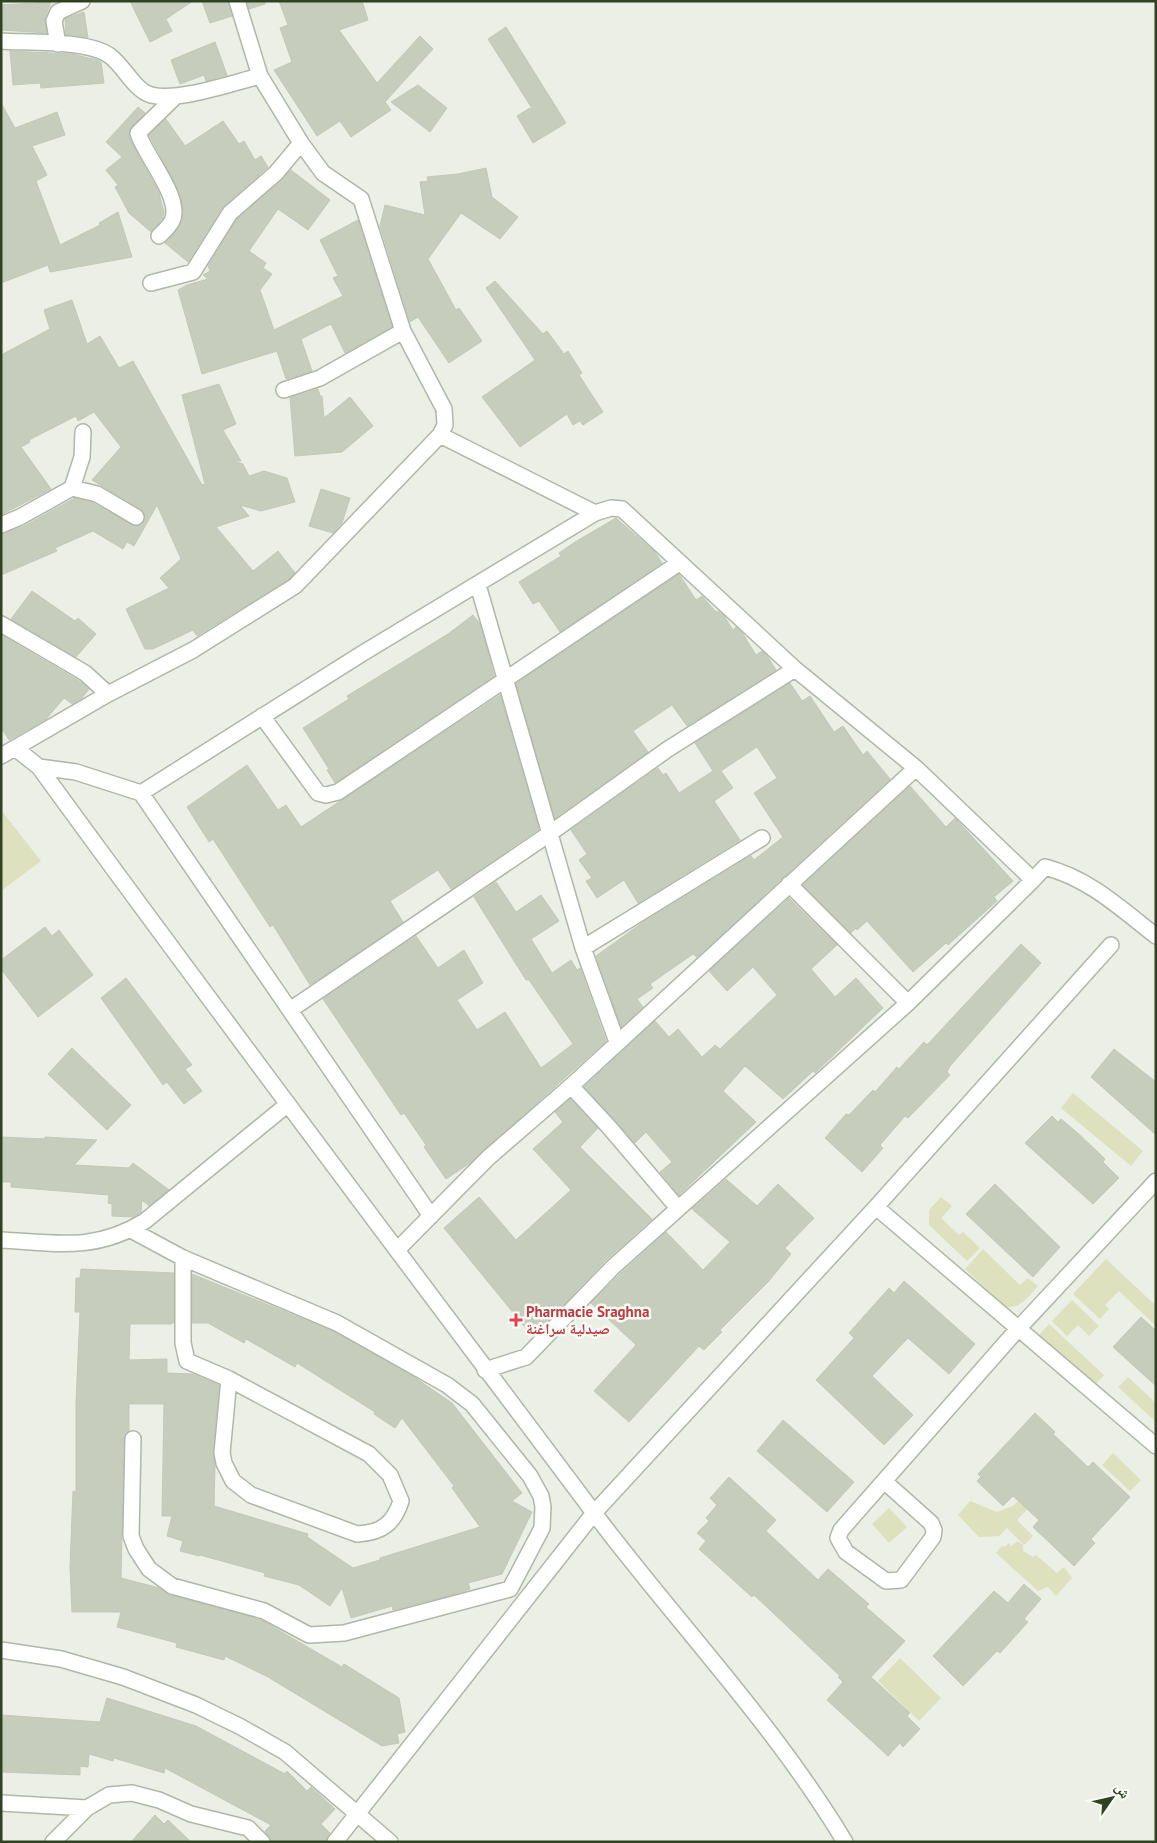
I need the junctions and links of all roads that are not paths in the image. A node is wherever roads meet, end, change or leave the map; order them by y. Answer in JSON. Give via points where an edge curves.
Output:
{"nodes":[{"id":1,"x":82,"y":1,"type":"edge"},
{"id":2,"x":237,"y":1,"type":"edge"},
{"id":3,"x":1,"y":41,"type":"edge"},
{"id":4,"x":58,"y":44,"type":"junction"},
{"id":5,"x":260,"y":76,"type":"junction"},
{"id":6,"x":176,"y":96,"type":"junction"},
{"id":7,"x":301,"y":143,"type":"junction"},
{"id":8,"x":159,"y":236,"type":"dead end"},
{"id":9,"x":151,"y":283,"type":"dead end"},
{"id":10,"x":403,"y":331,"type":"junction"},
{"id":11,"x":284,"y":390,"type":"dead end"},
{"id":12,"x":83,"y":432,"type":"dead end"},
{"id":13,"x":440,"y":434,"type":"junction"},
{"id":14,"x":72,"y":488,"type":"junction"},
{"id":15,"x":596,"y":512,"type":"junction"},
{"id":16,"x":136,"y":517,"type":"dead end"},
{"id":17,"x":1,"y":525,"type":"edge"},
{"id":18,"x":679,"y":563,"type":"junction"},
{"id":19,"x":478,"y":585,"type":"junction"},
{"id":20,"x":1,"y":624,"type":"edge"},
{"id":21,"x":795,"y":669,"type":"junction"},
{"id":22,"x":506,"y":677,"type":"junction"},
{"id":23,"x":108,"y":694,"type":"junction"},
{"id":24,"x":262,"y":716,"type":"junction"},
{"id":25,"x":15,"y":748,"type":"junction"},
{"id":26,"x":1,"y":756,"type":"edge"},
{"id":27,"x":39,"y":767,"type":"junction"},
{"id":28,"x":916,"y":768,"type":"junction"},
{"id":29,"x":141,"y":793,"type":"junction"},
{"id":30,"x":549,"y":834,"type":"junction"},
{"id":31,"x":762,"y":838,"type":"dead end"},
{"id":32,"x":1033,"y":880,"type":"junction"},
{"id":33,"x":788,"y":884,"type":"junction"},
{"id":34,"x":1156,"y":936,"type":"edge"},
{"id":35,"x":1111,"y":946,"type":"dead end"},
{"id":36,"x":583,"y":948,"type":"junction"},
{"id":37,"x":908,"y":1002,"type":"junction"},
{"id":38,"x":290,"y":1010,"type":"junction"},
{"id":39,"x":617,"y":1042,"type":"junction"},
{"id":40,"x":571,"y":1086,"type":"junction"},
{"id":41,"x":288,"y":1104,"type":"junction"},
{"id":42,"x":1156,"y":1181,"type":"edge"},
{"id":43,"x":678,"y":1207,"type":"junction"},
{"id":44,"x":876,"y":1207,"type":"junction"},
{"id":45,"x":431,"y":1216,"type":"junction"},
{"id":46,"x":131,"y":1230,"type":"junction"},
{"id":47,"x":1,"y":1240,"type":"edge"},
{"id":48,"x":397,"y":1250,"type":"junction"},
{"id":49,"x":183,"y":1258,"type":"junction"},
{"id":50,"x":1017,"y":1330,"type":"junction"},
{"id":51,"x":485,"y":1370,"type":"junction"},
{"id":52,"x":229,"y":1379,"type":"junction"},
{"id":53,"x":133,"y":1439,"type":"dead end"},
{"id":54,"x":1156,"y":1446,"type":"edge"},
{"id":55,"x":884,"y":1481,"type":"junction"},
{"id":56,"x":594,"y":1512,"type":"junction"},
{"id":57,"x":1,"y":1650,"type":"edge"},
{"id":58,"x":1,"y":1803,"type":"edge"},
{"id":59,"x":87,"y":1808,"type":"junction"},
{"id":60,"x":359,"y":1813,"type":"junction"},
{"id":61,"x":53,"y":1842,"type":"edge"},
{"id":62,"x":262,"y":1842,"type":"edge"},
{"id":63,"x":335,"y":1842,"type":"edge"},
{"id":64,"x":390,"y":1842,"type":"edge"},
{"id":65,"x":845,"y":1842,"type":"edge"}],
"edges":[{"from":1,"to":4,"type":"street","via":[[58,12],[54,20]]},
{"from":2,"to":5,"type":"street"},
{"from":3,"to":4,"type":"street"},
{"from":4,"to":6,"type":"street","via":[[94,48],[108,54],[150,95]]},
{"from":5,"to":6,"type":"street"},
{"from":5,"to":7,"type":"street"},
{"from":6,"to":8,"type":"street","via":[[138,133],[175,209],[172,223]]},
{"from":7,"to":9,"type":"street","via":[[276,173],[230,213],[193,272]]},
{"from":7,"to":10,"type":"street","via":[[323,173],[361,199]]},
{"from":10,"to":11,"type":"street","via":[[320,378]]},
{"from":10,"to":13,"type":"street","via":[[444,409],[445,424]]},
{"from":12,"to":14,"type":"street","via":[[82,457]]},
{"from":13,"to":15,"type":"street"},
{"from":13,"to":23,"type":"street","via":[[295,586],[193,650]]},
{"from":14,"to":16,"type":"street","via":[[97,494]]},
{"from":14,"to":17,"type":"street"},
{"from":15,"to":18,"type":"street","via":[[622,508]]},
{"from":15,"to":19,"type":"street"},
{"from":18,"to":21,"type":"street"},
{"from":18,"to":22,"type":"street"},
{"from":19,"to":22,"type":"street"},
{"from":19,"to":24,"type":"street"},
{"from":20,"to":23,"type":"street","via":[[85,673]]},
{"from":21,"to":28,"type":"street"},
{"from":21,"to":30,"type":"street","via":[[668,749]]},
{"from":22,"to":24,"type":"street","via":[[338,792],[326,795],[318,793],[309,784]]},
{"from":22,"to":30,"type":"street"},
{"from":23,"to":25,"type":"street"},
{"from":24,"to":29,"type":"street"},
{"from":25,"to":26,"type":"street"},
{"from":25,"to":27,"type":"street"},
{"from":27,"to":29,"type":"street","via":[[76,772]]},
{"from":27,"to":41,"type":"street"},
{"from":28,"to":32,"type":"street"},
{"from":28,"to":33,"type":"street"},
{"from":29,"to":38,"type":"street"},
{"from":30,"to":36,"type":"street"},
{"from":30,"to":38,"type":"street"},
{"from":31,"to":36,"type":"street"},
{"from":32,"to":34,"type":"street","via":[[1045,867],[1068,873],[1094,888]]},
{"from":32,"to":37,"type":"street"},
{"from":33,"to":37,"type":"street"},
{"from":33,"to":39,"type":"street"},
{"from":35,"to":44,"type":"street"},
{"from":36,"to":39,"type":"street"},
{"from":37,"to":43,"type":"street"},
{"from":38,"to":45,"type":"street"},
{"from":39,"to":40,"type":"street"},
{"from":40,"to":43,"type":"street"},
{"from":40,"to":45,"type":"street","via":[[488,1158]]},
{"from":41,"to":46,"type":"street"},
{"from":41,"to":48,"type":"street"},
{"from":42,"to":50,"type":"street"},
{"from":43,"to":51,"type":"street","via":[[613,1267],[526,1357]]},
{"from":44,"to":50,"type":"street"},
{"from":44,"to":56,"type":"street"},
{"from":45,"to":48,"type":"street"},
{"from":46,"to":47,"type":"street","via":[[91,1243]]},
{"from":46,"to":49,"type":"street"},
{"from":48,"to":51,"type":"street"},
{"from":49,"to":52,"type":"street","via":[[183,1343],[187,1361]]},
{"from":49,"to":53,"type":"street","via":[[337,1323],[458,1392],[484,1417],[536,1486],[543,1508],[542,1528],[510,1589],[344,1633],[309,1635],[264,1612],[172,1586],[149,1568],[131,1536]]},
{"from":50,"to":54,"type":"street"},
{"from":50,"to":55,"type":"street"},
{"from":51,"to":56,"type":"street"},
{"from":52,"to":52,"type":"street","via":[[370,1454],[381,1464],[402,1501],[390,1524],[369,1534],[357,1534],[261,1500],[241,1489],[228,1472],[222,1453]]},
{"from":55,"to":55,"type":"street","via":[[931,1523],[934,1530],[933,1537],[901,1580],[894,1582],[886,1581],[846,1552],[838,1538],[841,1530]]},
{"from":56,"to":60,"type":"street"},
{"from":56,"to":65,"type":"street","via":[[791,1762]]},
{"from":57,"to":60,"type":"street","via":[[61,1659],[123,1677],[196,1705],[285,1752]]},
{"from":58,"to":59,"type":"street"},
{"from":59,"to":61,"type":"street"},
{"from":59,"to":62,"type":"street","via":[[110,1795],[132,1794],[159,1800],[191,1814],[248,1828]]},
{"from":60,"to":63,"type":"street"},
{"from":60,"to":64,"type":"street"}]}
